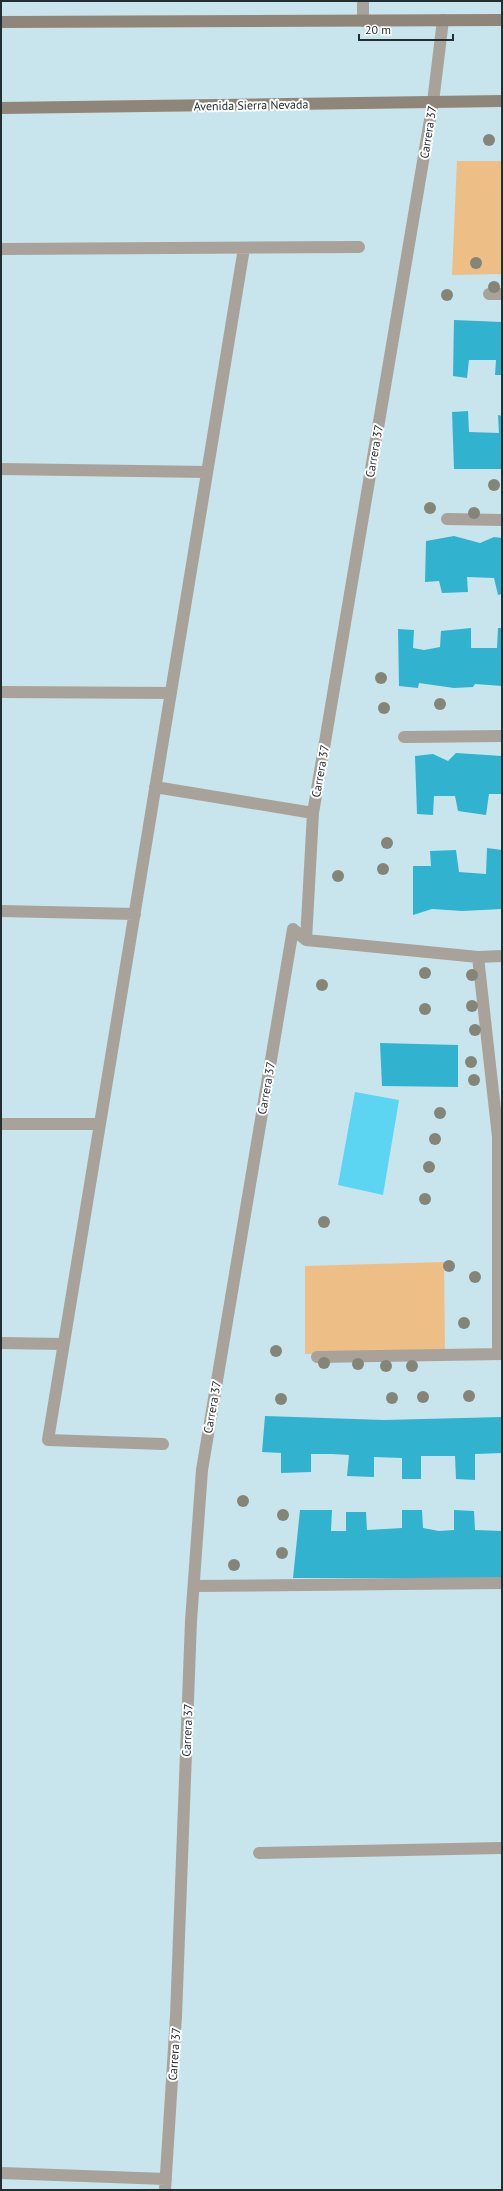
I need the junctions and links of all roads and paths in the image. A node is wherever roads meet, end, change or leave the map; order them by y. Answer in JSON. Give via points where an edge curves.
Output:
{"nodes":[{"id":1,"x":363,"y":1,"type":"edge"},
{"id":2,"x":444,"y":20,"type":"junction"},
{"id":3,"x":502,"y":20,"type":"edge"},
{"id":4,"x":363,"y":21,"type":"junction"},
{"id":5,"x":1,"y":22,"type":"edge"},
{"id":6,"x":502,"y":101,"type":"edge"},
{"id":7,"x":433,"y":102,"type":"junction"},
{"id":8,"x":1,"y":108,"type":"edge"},
{"id":9,"x":359,"y":247,"type":"dead end"},
{"id":10,"x":244,"y":248,"type":"junction"},
{"id":11,"x":1,"y":249,"type":"edge"},
{"id":12,"x":489,"y":294,"type":"dead end"},
{"id":13,"x":502,"y":294,"type":"edge"},
{"id":14,"x":1,"y":469,"type":"edge"},
{"id":15,"x":207,"y":472,"type":"junction"},
{"id":16,"x":447,"y":519,"type":"dead end"},
{"id":17,"x":502,"y":520,"type":"edge"},
{"id":18,"x":1,"y":692,"type":"edge"},
{"id":19,"x":171,"y":693,"type":"junction"},
{"id":20,"x":502,"y":736,"type":"edge"},
{"id":21,"x":404,"y":737,"type":"dead end"},
{"id":22,"x":155,"y":787,"type":"junction"},
{"id":23,"x":313,"y":813,"type":"junction"},
{"id":24,"x":1,"y":911,"type":"edge"},
{"id":25,"x":135,"y":914,"type":"junction"},
{"id":26,"x":306,"y":940,"type":"junction"},
{"id":27,"x":502,"y":956,"type":"edge"},
{"id":28,"x":478,"y":957,"type":"junction"},
{"id":29,"x":1,"y":1124,"type":"edge"},
{"id":30,"x":100,"y":1124,"type":"junction"},
{"id":31,"x":500,"y":1137,"type":"edge"},
{"id":32,"x":1,"y":1343,"type":"edge"},
{"id":33,"x":63,"y":1344,"type":"junction"},
{"id":34,"x":500,"y":1354,"type":"edge"},
{"id":35,"x":317,"y":1357,"type":"dead end"},
{"id":36,"x":163,"y":1444,"type":"dead end"},
{"id":37,"x":502,"y":1583,"type":"edge"},
{"id":38,"x":194,"y":1586,"type":"junction"},
{"id":39,"x":502,"y":1848,"type":"edge"},
{"id":40,"x":259,"y":1853,"type":"dead end"},
{"id":41,"x":1,"y":2173,"type":"edge"},
{"id":42,"x":165,"y":2185,"type":"edge"}],
"edges":[{"from":1,"to":4,"type":"street"},
{"from":2,"to":3,"type":"main road"},
{"from":2,"to":4,"type":"main road"},
{"from":2,"to":7,"type":"street","name":"Carrera 37"},
{"from":4,"to":5,"type":"main road"},
{"from":6,"to":7,"type":"main road","name":"Avenida Sierra Nevada"},
{"from":7,"to":8,"type":"main road","name":"Avenida Sierra Nevada"},
{"from":7,"to":23,"type":"street","name":"Carrera 37"},
{"from":9,"to":10,"type":"street"},
{"from":10,"to":11,"type":"street"},
{"from":10,"to":15,"type":"street"},
{"from":12,"to":13,"type":"street"},
{"from":14,"to":15,"type":"street"},
{"from":15,"to":19,"type":"street"},
{"from":16,"to":17,"type":"street"},
{"from":18,"to":19,"type":"street"},
{"from":19,"to":22,"type":"street"},
{"from":20,"to":21,"type":"street"},
{"from":22,"to":23,"type":"street"},
{"from":22,"to":25,"type":"street"},
{"from":23,"to":26,"type":"street","name":"Carrera 37"},
{"from":24,"to":25,"type":"street"},
{"from":25,"to":30,"type":"street"},
{"from":26,"to":28,"type":"street"},
{"from":26,"to":38,"type":"street","name":"Carrera 37","via":[[294,929],[205,1450]]},
{"from":27,"to":28,"type":"street"},
{"from":28,"to":31,"type":"street"},
{"from":29,"to":30,"type":"street"},
{"from":30,"to":33,"type":"street"},
{"from":31,"to":34,"type":"street"},
{"from":32,"to":33,"type":"street"},
{"from":33,"to":36,"type":"street","via":[[48,1440]]},
{"from":34,"to":35,"type":"street"},
{"from":37,"to":38,"type":"street"},
{"from":38,"to":42,"type":"street","name":"Carrera 37","via":[[176,2016]]},
{"from":39,"to":40,"type":"street"},
{"from":41,"to":42,"type":"street"}]}
